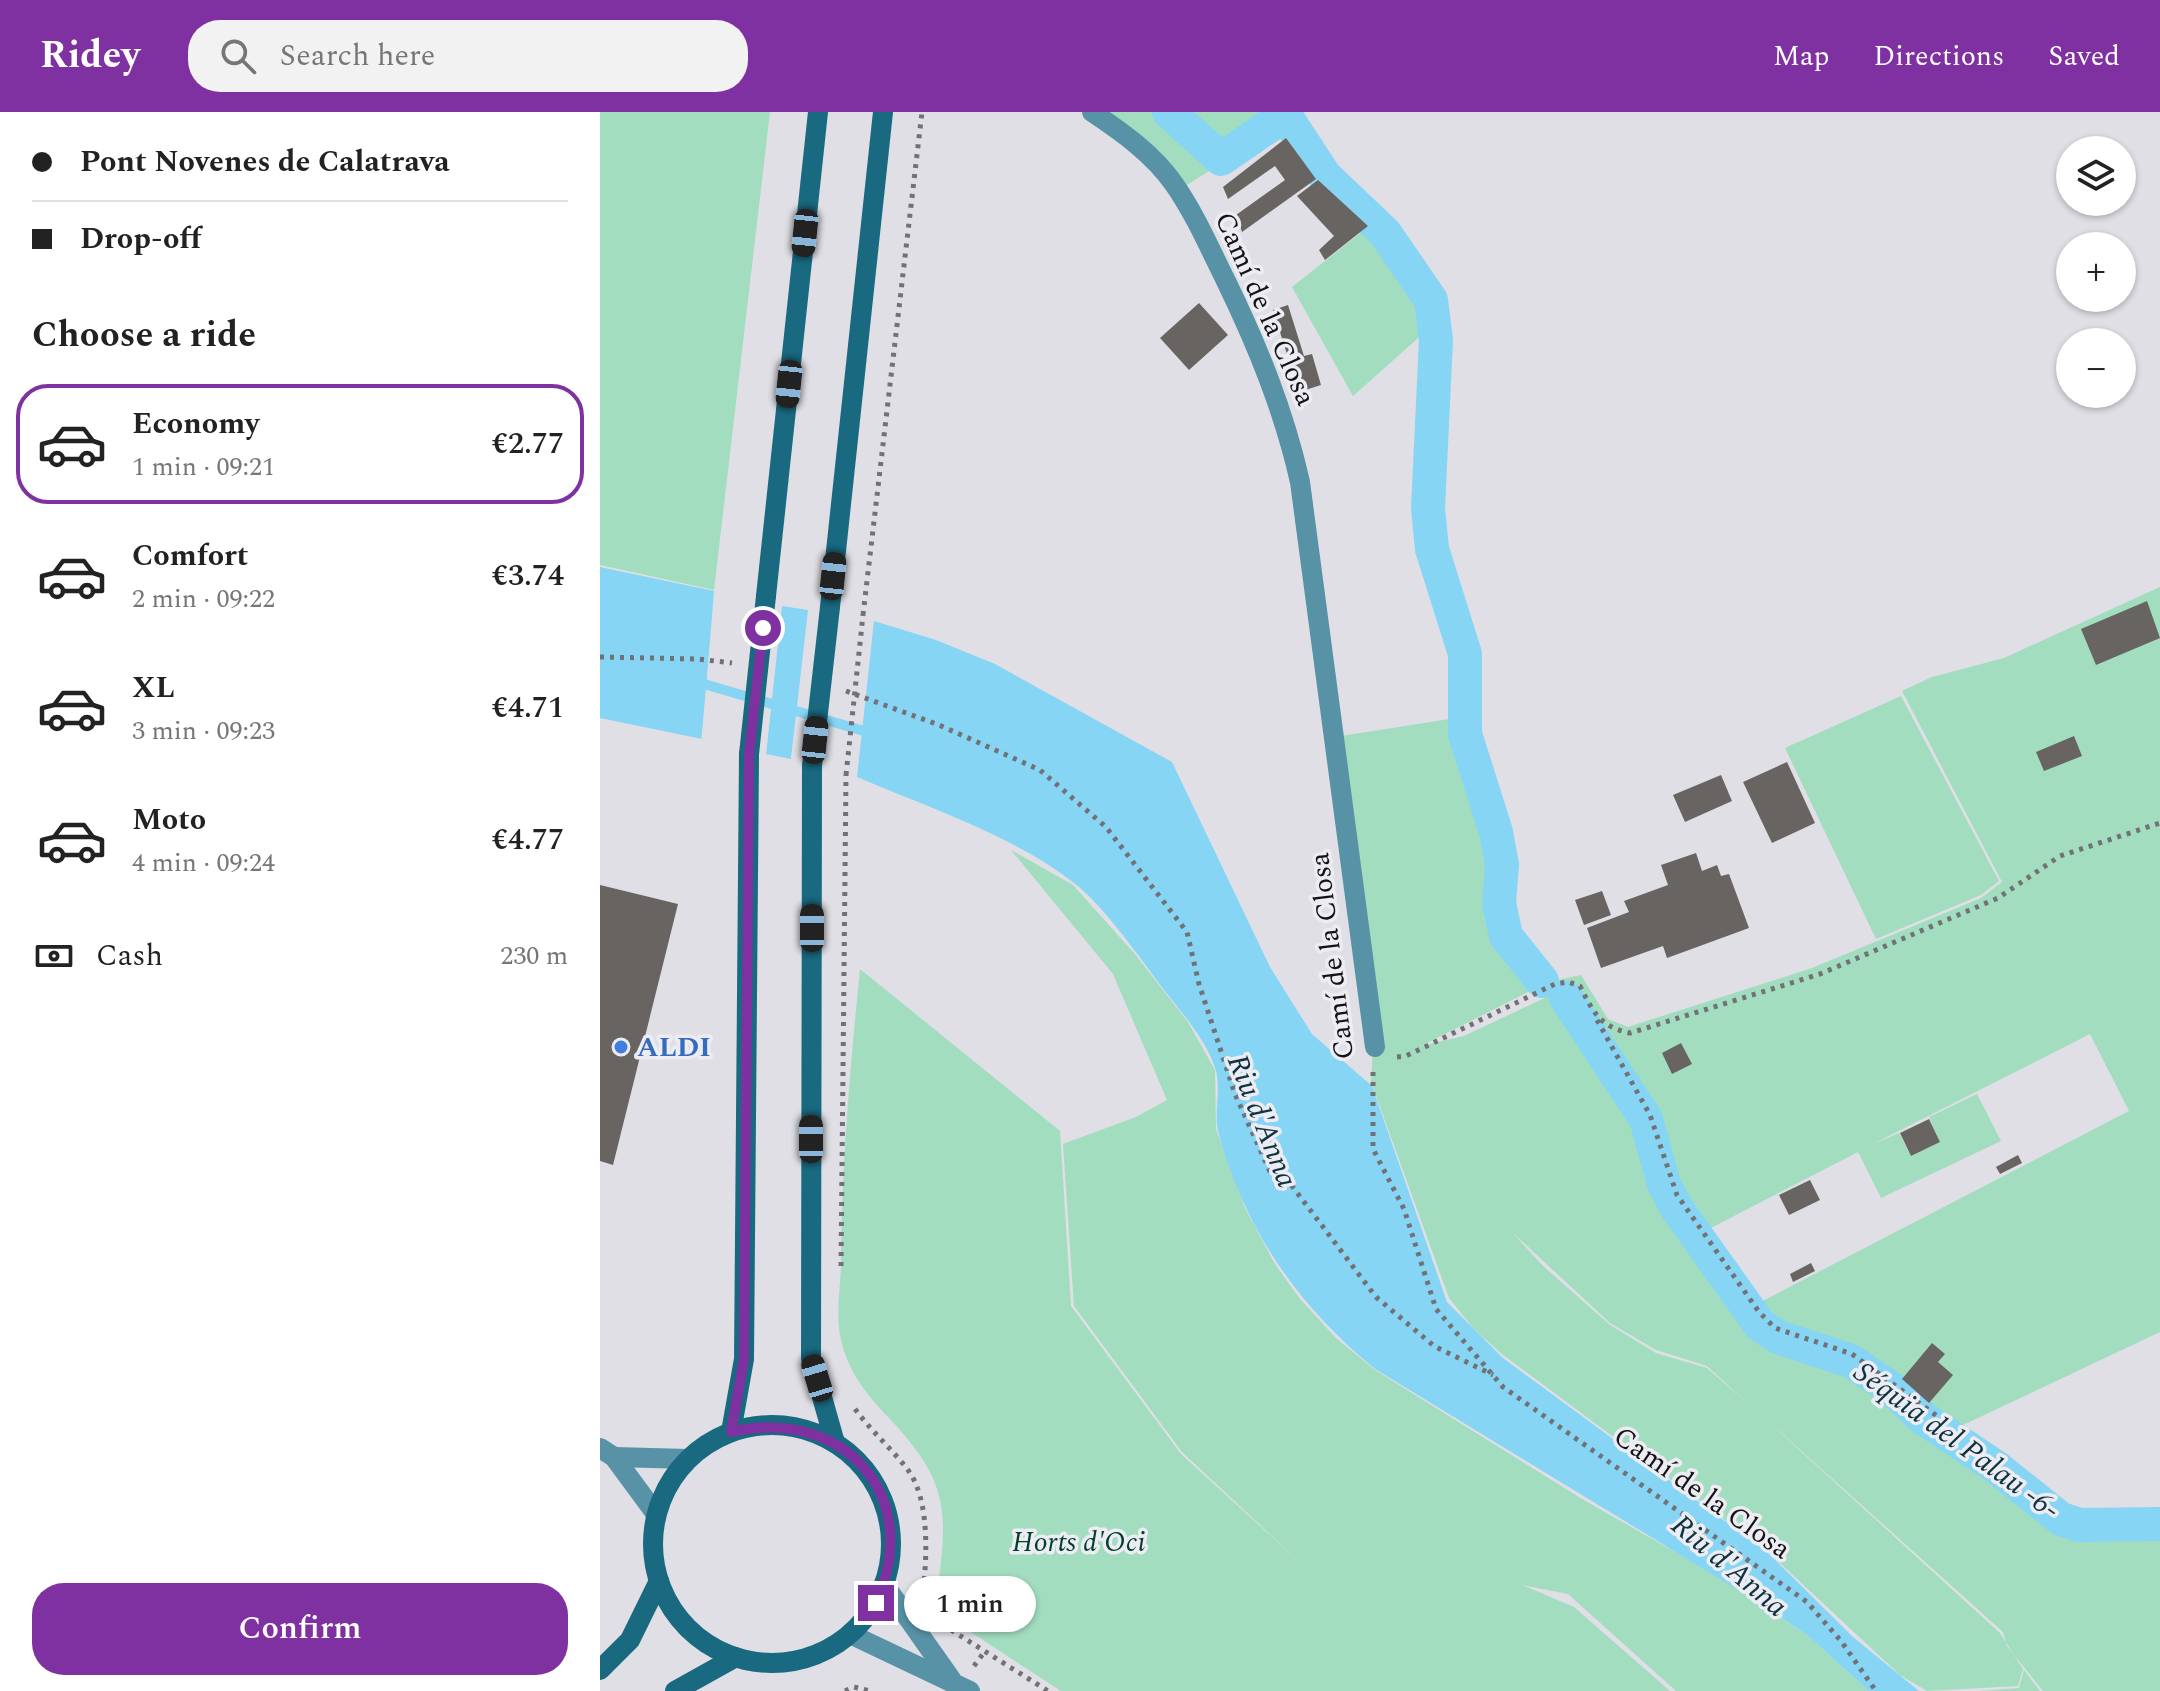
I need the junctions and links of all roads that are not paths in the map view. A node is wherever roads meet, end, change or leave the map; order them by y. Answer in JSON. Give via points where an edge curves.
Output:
{"nodes":[{"id":1,"x":818,"y":112,"type":"edge"},
{"id":2,"x":883,"y":112,"type":"edge"},
{"id":3,"x":1092,"y":112,"type":"edge"},
{"id":4,"x":1375,"y":1047,"type":"road end"},
{"id":5,"x":731,"y":1432,"type":"junction"},
{"id":6,"x":835,"y":1443,"type":"junction"},
{"id":7,"x":607,"y":1452,"type":"edge"},
{"id":8,"x":688,"y":1459,"type":"junction"},
{"id":9,"x":656,"y":1514,"type":"junction"},
{"id":10,"x":659,"y":1581,"type":"junction"},
{"id":11,"x":884,"y":1584,"type":"junction"},
{"id":12,"x":850,"y":1634,"type":"junction"},
{"id":13,"x":736,"y":1657,"type":"junction"},
{"id":14,"x":600,"y":1670,"type":"edge"},
{"id":15,"x":951,"y":1679,"type":"junction"},
{"id":16,"x":675,"y":1691,"type":"edge"},
{"id":17,"x":970,"y":1691,"type":"edge"}],
"edges":[{"from":1,"to":5,"type":"main road","bridge":true,"via":[[749,754],[744,1359]]},
{"from":2,"to":6,"type":"main road","bridge":true,"via":[[812,766],[811,1358]]},
{"from":3,"to":4,"type":"street","name":"Camí de la Closa","via":[[1130,138],[1173,182],[1237,304],[1290,435]]},
{"from":5,"to":6,"type":"main road","via":[[784,1425]]},
{"from":5,"to":8,"type":"main road"},
{"from":6,"to":11,"type":"main road","via":[[856,1459],[885,1505],[891,1558]]},
{"from":7,"to":8,"type":"street"},
{"from":7,"to":9,"type":"street"},
{"from":8,"to":9,"type":"main road","via":[[674,1475]]},
{"from":9,"to":10,"type":"main road"},
{"from":10,"to":13,"type":"main road","via":[[688,1628]]},
{"from":10,"to":14,"type":"main road","via":[[630,1640]]},
{"from":11,"to":12,"type":"main road","via":[[876,1603]]},
{"from":11,"to":15,"type":"street"},
{"from":12,"to":13,"type":"main road","via":[[807,1658],[759,1662]]},
{"from":12,"to":15,"type":"street"},
{"from":13,"to":16,"type":"main road"},
{"from":15,"to":17,"type":"street"}]}
